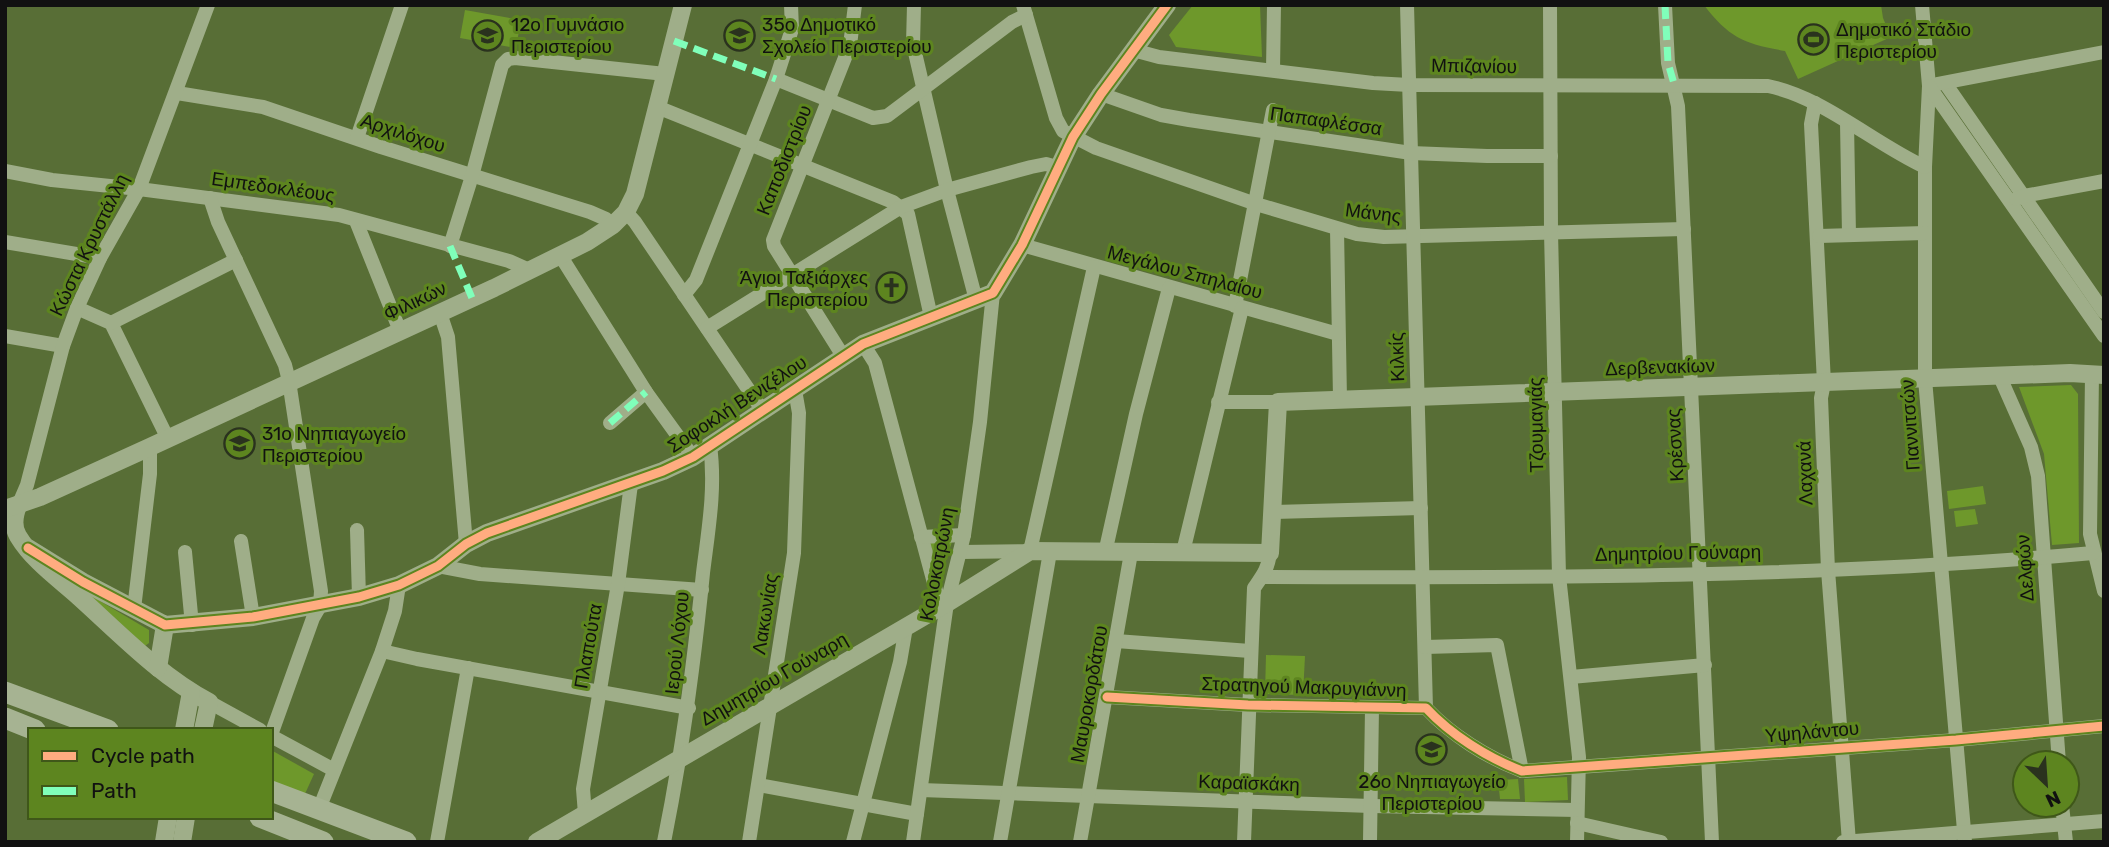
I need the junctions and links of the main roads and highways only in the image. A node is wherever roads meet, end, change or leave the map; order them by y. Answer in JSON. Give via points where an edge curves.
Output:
{"nodes":[{"id":1,"x":5,"y":692,"type":"edge"},
{"id":2,"x":5,"y":718,"type":"edge"},
{"id":3,"x":30,"y":728,"type":"edge"},
{"id":4,"x":103,"y":728,"type":"edge"},
{"id":5,"x":273,"y":792,"type":"edge"},
{"id":6,"x":265,"y":819,"type":"edge"},
{"id":7,"x":323,"y":842,"type":"edge"},
{"id":8,"x":407,"y":842,"type":"edge"}],
"edges":[{"from":1,"to":4,"type":"main road"},
{"from":2,"to":3,"type":"main road"},
{"from":5,"to":8,"type":"main road"},
{"from":6,"to":7,"type":"main road"}]}
